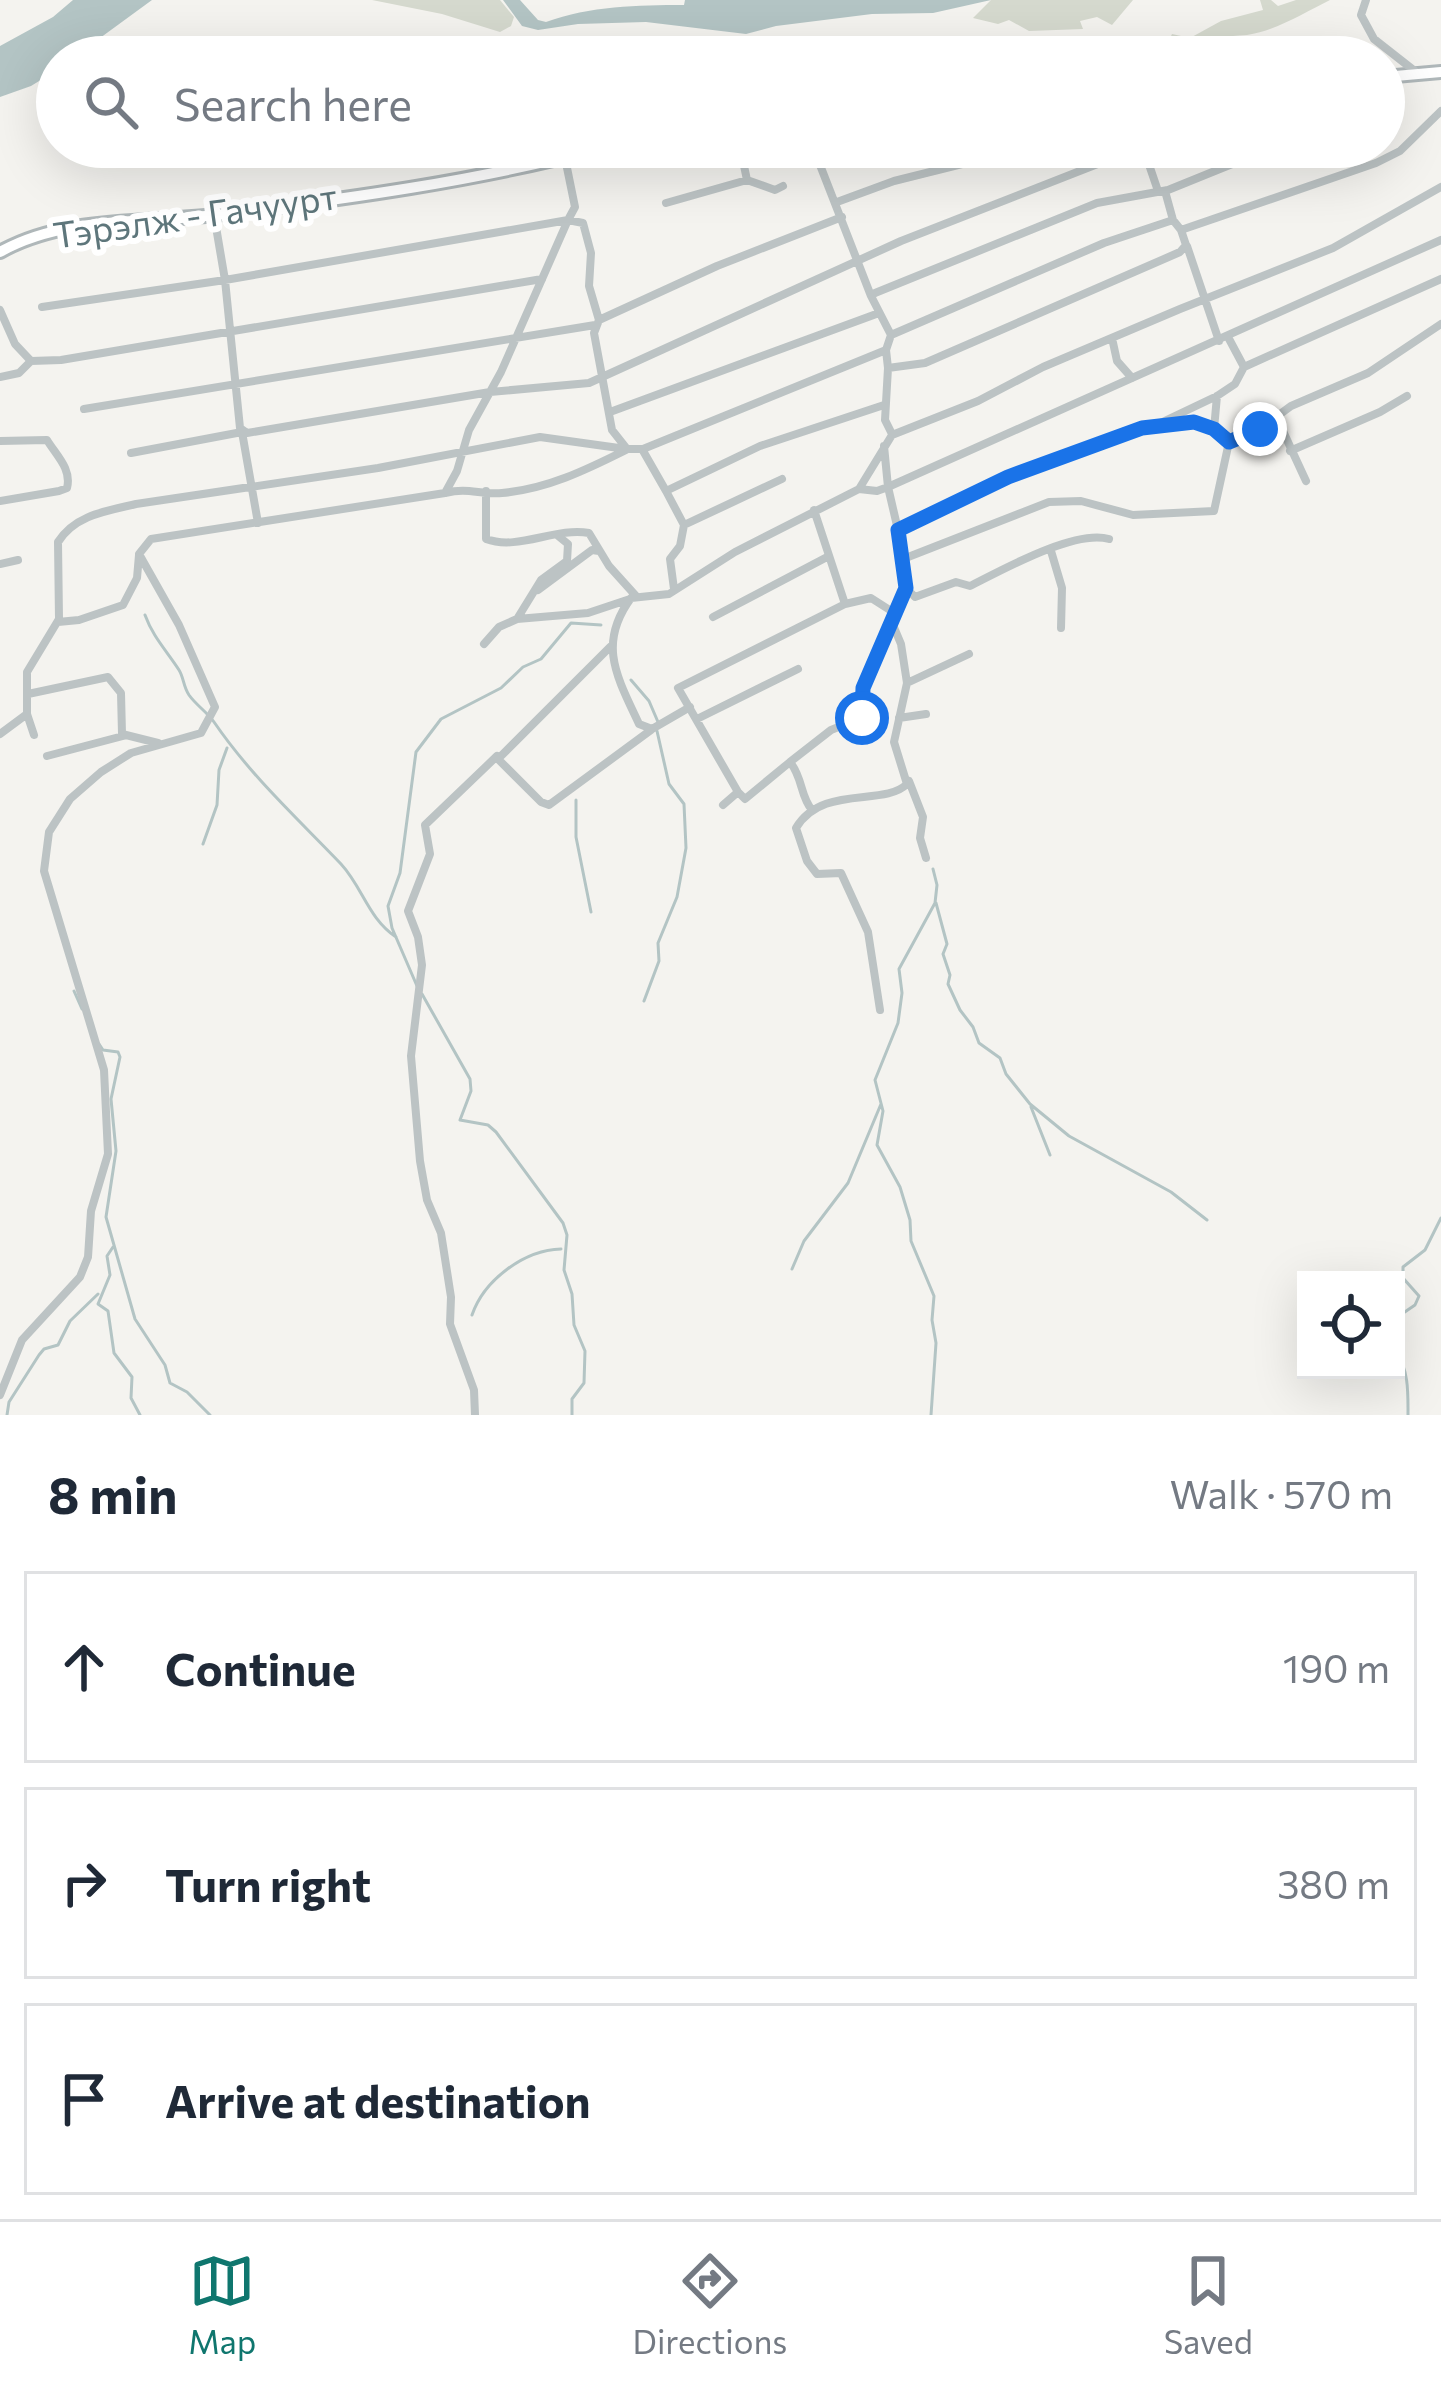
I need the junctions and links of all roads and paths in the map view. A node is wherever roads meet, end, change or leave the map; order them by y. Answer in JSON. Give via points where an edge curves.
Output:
{"nodes":[{"id":1,"x":1366,"y":0,"type":"edge"},
{"id":2,"x":1372,"y":36,"type":"edge"},
{"id":3,"x":1405,"y":64,"type":"edge"},
{"id":4,"x":1441,"y":72,"type":"edge"},
{"id":5,"x":1417,"y":73,"type":"junction"},
{"id":6,"x":1405,"y":75,"type":"edge"},
{"id":7,"x":1441,"y":111,"type":"edge"},
{"id":8,"x":1405,"y":146,"type":"edge"},
{"id":9,"x":503,"y":168,"type":"edge"},
{"id":10,"x":567,"y":168,"type":"edge"},
{"id":11,"x":744,"y":168,"type":"edge"},
{"id":12,"x":822,"y":168,"type":"edge"},
{"id":13,"x":947,"y":168,"type":"edge"},
{"id":14,"x":1089,"y":168,"type":"edge"},
{"id":15,"x":1151,"y":168,"type":"edge"},
{"id":16,"x":1220,"y":168,"type":"edge"},
{"id":17,"x":1361,"y":168,"type":"edge"},
{"id":18,"x":747,"y":181,"type":"junction"},
{"id":19,"x":783,"y":186,"type":"dead end"},
{"id":20,"x":1441,"y":188,"type":"edge"},
{"id":21,"x":1161,"y":191,"type":"junction"},
{"id":22,"x":837,"y":202,"type":"junction"},
{"id":23,"x":666,"y":203,"type":"dead end"},
{"id":24,"x":214,"y":215,"type":"junction"},
{"id":25,"x":842,"y":217,"type":"junction"},
{"id":26,"x":568,"y":220,"type":"junction"},
{"id":27,"x":1173,"y":220,"type":"junction"},
{"id":28,"x":1181,"y":230,"type":"junction"},
{"id":29,"x":1441,"y":240,"type":"edge"},
{"id":30,"x":1186,"y":245,"type":"junction"},
{"id":31,"x":0,"y":253,"type":"edge"},
{"id":32,"x":859,"y":263,"type":"junction"},
{"id":33,"x":544,"y":278,"type":"junction"},
{"id":34,"x":1441,"y":279,"type":"edge"},
{"id":35,"x":225,"y":280,"type":"junction"},
{"id":36,"x":871,"y":296,"type":"junction"},
{"id":37,"x":1203,"y":299,"type":"junction"},
{"id":38,"x":42,"y":307,"type":"dead end"},
{"id":39,"x":0,"y":310,"type":"edge"},
{"id":40,"x":879,"y":313,"type":"junction"},
{"id":41,"x":597,"y":322,"type":"junction"},
{"id":42,"x":1441,"y":324,"type":"edge"},
{"id":43,"x":229,"y":331,"type":"junction"},
{"id":44,"x":891,"y":335,"type":"junction"},
{"id":45,"x":1112,"y":338,"type":"junction"},
{"id":46,"x":1224,"y":339,"type":"junction"},
{"id":47,"x":514,"y":340,"type":"junction"},
{"id":48,"x":886,"y":350,"type":"junction"},
{"id":49,"x":31,"y":361,"type":"junction"},
{"id":50,"x":1244,"y":367,"type":"junction"},
{"id":51,"x":887,"y":368,"type":"junction"},
{"id":52,"x":0,"y":377,"type":"edge"},
{"id":53,"x":602,"y":377,"type":"junction"},
{"id":54,"x":1133,"y":379,"type":"junction"},
{"id":55,"x":234,"y":384,"type":"junction"},
{"id":56,"x":490,"y":392,"type":"junction"},
{"id":57,"x":1217,"y":396,"type":"junction"},
{"id":58,"x":1407,"y":396,"type":"dead end"},
{"id":59,"x":884,"y":405,"type":"junction"},
{"id":60,"x":84,"y":409,"type":"dead end"},
{"id":61,"x":610,"y":412,"type":"junction"},
{"id":62,"x":1276,"y":416,"type":"junction"},
{"id":63,"x":1154,"y":426,"type":"junction"},
{"id":64,"x":1214,"y":429,"type":"junction"},
{"id":65,"x":242,"y":432,"type":"junction"},
{"id":66,"x":892,"y":434,"type":"junction"},
{"id":67,"x":0,"y":441,"type":"edge"},
{"id":68,"x":1229,"y":442,"type":"junction"},
{"id":69,"x":884,"y":444,"type":"junction"},
{"id":70,"x":627,"y":449,"type":"junction"},
{"id":71,"x":642,"y":449,"type":"junction"},
{"id":72,"x":463,"y":450,"type":"junction"},
{"id":73,"x":1289,"y":451,"type":"junction"},
{"id":74,"x":131,"y":453,"type":"dead end"},
{"id":75,"x":782,"y":479,"type":"dead end"},
{"id":76,"x":1306,"y":482,"type":"dead end"},
{"id":77,"x":252,"y":485,"type":"junction"},
{"id":78,"x":888,"y":487,"type":"junction"},
{"id":79,"x":860,"y":488,"type":"junction"},
{"id":80,"x":486,"y":491,"type":"junction"},
{"id":81,"x":666,"y":491,"type":"junction"},
{"id":82,"x":445,"y":493,"type":"junction"},
{"id":83,"x":0,"y":501,"type":"edge"},
{"id":84,"x":814,"y":510,"type":"junction"},
{"id":85,"x":258,"y":523,"type":"junction"},
{"id":86,"x":684,"y":525,"type":"junction"},
{"id":87,"x":898,"y":530,"type":"junction"},
{"id":88,"x":556,"y":534,"type":"junction"},
{"id":89,"x":1109,"y":538,"type":"dead end"},
{"id":90,"x":601,"y":551,"type":"junction"},
{"id":91,"x":1051,"y":551,"type":"junction"},
{"id":92,"x":139,"y":554,"type":"junction"},
{"id":93,"x":830,"y":556,"type":"junction"},
{"id":94,"x":903,"y":559,"type":"junction"},
{"id":95,"x":19,"y":560,"type":"dead end"},
{"id":96,"x":0,"y":564,"type":"edge"},
{"id":97,"x":906,"y":588,"type":"junction"},
{"id":98,"x":674,"y":590,"type":"junction"},
{"id":99,"x":537,"y":591,"type":"junction"},
{"id":100,"x":634,"y":598,"type":"junction"},
{"id":101,"x":845,"y":604,"type":"junction"},
{"id":102,"x":713,"y":617,"type":"dead end"},
{"id":103,"x":894,"y":618,"type":"junction"},
{"id":104,"x":517,"y":620,"type":"junction"},
{"id":105,"x":58,"y":622,"type":"junction"},
{"id":106,"x":1061,"y":628,"type":"dead end"},
{"id":107,"x":484,"y":644,"type":"dead end"},
{"id":108,"x":611,"y":645,"type":"junction"},
{"id":109,"x":969,"y":655,"type":"dead end"},
{"id":110,"x":798,"y":669,"type":"dead end"},
{"id":111,"x":907,"y":683,"type":"junction"},
{"id":112,"x":28,"y":694,"type":"junction"},
{"id":113,"x":690,"y":707,"type":"junction"},
{"id":114,"x":27,"y":714,"type":"junction"},
{"id":115,"x":926,"y":714,"type":"dead end"},
{"id":116,"x":898,"y":718,"type":"junction"},
{"id":117,"x":697,"y":719,"type":"junction"},
{"id":118,"x":652,"y":729,"type":"junction"},
{"id":119,"x":0,"y":734,"type":"edge"},
{"id":120,"x":34,"y":735,"type":"dead end"},
{"id":121,"x":124,"y":736,"type":"junction"},
{"id":122,"x":158,"y":743,"type":"junction"},
{"id":123,"x":47,"y":755,"type":"dead end"},
{"id":124,"x":497,"y":756,"type":"junction"},
{"id":125,"x":790,"y":762,"type":"junction"},
{"id":126,"x":907,"y":774,"type":"junction"},
{"id":127,"x":738,"y":792,"type":"junction"},
{"id":128,"x":723,"y":805,"type":"dead end"},
{"id":129,"x":812,"y":811,"type":"junction"},
{"id":130,"x":926,"y":858,"type":"dead end"},
{"id":131,"x":880,"y":1010,"type":"dead end"},
{"id":132,"x":0,"y":1395,"type":"edge"},
{"id":133,"x":475,"y":1415,"type":"edge"}],
"edges":[{"from":1,"to":2,"type":"street","via":[[1360,15]]},
{"from":3,"to":5,"type":"street"},
{"from":4,"to":5,"type":"main road"},
{"from":5,"to":6,"type":"main road"},
{"from":7,"to":8,"type":"street"},
{"from":9,"to":24,"type":"main road","name":"Тэрэлж - Гачуурт"},
{"from":10,"to":26,"type":"street","via":[[575,207]]},
{"from":11,"to":18,"type":"street"},
{"from":12,"to":22,"type":"street"},
{"from":13,"to":22,"type":"street"},
{"from":14,"to":32,"type":"street"},
{"from":15,"to":21,"type":"street"},
{"from":16,"to":21,"type":"street"},
{"from":17,"to":28,"type":"street"},
{"from":18,"to":19,"type":"street"},
{"from":18,"to":23,"type":"street"},
{"from":20,"to":37,"type":"street","via":[[1333,248]]},
{"from":21,"to":27,"type":"street"},
{"from":21,"to":36,"type":"street","via":[[1097,203]]},
{"from":22,"to":25,"type":"street"},
{"from":24,"to":31,"type":"main road","name":"Тэрэлж - Гачуурт","via":[[46,234]]},
{"from":24,"to":35,"type":"street"},
{"from":25,"to":32,"type":"street"},
{"from":25,"to":41,"type":"street"},
{"from":26,"to":33,"type":"street"},
{"from":26,"to":35,"type":"street"},
{"from":26,"to":41,"type":"street","via":[[583,223]]},
{"from":27,"to":28,"type":"street"},
{"from":27,"to":44,"type":"street"},
{"from":28,"to":30,"type":"street"},
{"from":29,"to":46,"type":"street"},
{"from":30,"to":37,"type":"street"},
{"from":30,"to":51,"type":"street","via":[[926,363]]},
{"from":32,"to":36,"type":"street"},
{"from":32,"to":53,"type":"street"},
{"from":33,"to":43,"type":"street"},
{"from":33,"to":47,"type":"street"},
{"from":34,"to":50,"type":"street"},
{"from":35,"to":38,"type":"street"},
{"from":35,"to":43,"type":"street"},
{"from":36,"to":40,"type":"street"},
{"from":37,"to":45,"type":"street"},
{"from":37,"to":46,"type":"street"},
{"from":39,"to":49,"type":"street"},
{"from":40,"to":44,"type":"street"},
{"from":40,"to":61,"type":"street"},
{"from":41,"to":47,"type":"street"},
{"from":41,"to":53,"type":"street"},
{"from":42,"to":62,"type":"street","via":[[1368,373]]},
{"from":43,"to":49,"type":"street"},
{"from":43,"to":55,"type":"street"},
{"from":44,"to":48,"type":"street"},
{"from":45,"to":54,"type":"street","via":[[1117,361]]},
{"from":45,"to":66,"type":"street"},
{"from":46,"to":50,"type":"street"},
{"from":46,"to":54,"type":"street"},
{"from":47,"to":55,"type":"street"},
{"from":47,"to":56,"type":"street"},
{"from":48,"to":51,"type":"street"},
{"from":48,"to":71,"type":"street"},
{"from":49,"to":52,"type":"street"},
{"from":50,"to":57,"type":"street"},
{"from":51,"to":59,"type":"street"},
{"from":53,"to":56,"type":"street"},
{"from":53,"to":61,"type":"street"},
{"from":54,"to":78,"type":"street"},
{"from":55,"to":60,"type":"street"},
{"from":55,"to":65,"type":"street"},
{"from":56,"to":65,"type":"street"},
{"from":56,"to":72,"type":"street"},
{"from":57,"to":63,"type":"street"},
{"from":57,"to":64,"type":"street"},
{"from":58,"to":73,"type":"street"},
{"from":59,"to":66,"type":"street"},
{"from":59,"to":81,"type":"street","via":[[760,446]]},
{"from":61,"to":70,"type":"street"},
{"from":62,"to":68,"type":"street"},
{"from":62,"to":73,"type":"street"},
{"from":63,"to":64,"type":"street"},
{"from":63,"to":87,"type":"street","via":[[1008,477]]},
{"from":64,"to":68,"type":"street"},
{"from":65,"to":74,"type":"street"},
{"from":65,"to":77,"type":"street"},
{"from":66,"to":69,"type":"street"},
{"from":67,"to":83,"type":"street","via":[[46,440],[69,482]]},
{"from":68,"to":94,"type":"street","via":[[1214,511],[1133,515],[1049,502]]},
{"from":69,"to":78,"type":"street"},
{"from":69,"to":79,"type":"street"},
{"from":70,"to":71,"type":"street"},
{"from":70,"to":72,"type":"street","via":[[540,437]]},
{"from":70,"to":80,"type":"street","via":[[547,485]]},
{"from":71,"to":81,"type":"street"},
{"from":72,"to":77,"type":"street"},
{"from":72,"to":82,"type":"street"},
{"from":73,"to":76,"type":"street"},
{"from":75,"to":86,"type":"street"},
{"from":77,"to":85,"type":"street"},
{"from":77,"to":105,"type":"street","via":[[136,504],[74,524],[58,542]]},
{"from":78,"to":79,"type":"street"},
{"from":78,"to":87,"type":"street"},
{"from":79,"to":84,"type":"street"},
{"from":80,"to":82,"type":"street"},
{"from":80,"to":88,"type":"street","via":[[486,539]]},
{"from":81,"to":86,"type":"street"},
{"from":82,"to":85,"type":"street"},
{"from":84,"to":93,"type":"street"},
{"from":84,"to":98,"type":"street"},
{"from":85,"to":92,"type":"street","via":[[151,539]]},
{"from":86,"to":98,"type":"street","via":[[670,559]]},
{"from":87,"to":94,"type":"street"},
{"from":88,"to":90,"type":"street","via":[[589,533]]},
{"from":88,"to":99,"type":"street","via":[[569,556]]},
{"from":89,"to":91,"type":"street"},
{"from":90,"to":99,"type":"street"},
{"from":90,"to":100,"type":"street"},
{"from":91,"to":97,"type":"street","via":[[970,586],[956,582],[916,597]]},
{"from":91,"to":106,"type":"street","via":[[1063,588]]},
{"from":92,"to":105,"type":"street","via":[[123,605]]},
{"from":92,"to":122,"type":"street","via":[[214,707],[201,733]]},
{"from":93,"to":101,"type":"street"},
{"from":93,"to":102,"type":"street"},
{"from":94,"to":97,"type":"street"},
{"from":95,"to":96,"type":"street"},
{"from":97,"to":103,"type":"street"},
{"from":98,"to":100,"type":"street"},
{"from":99,"to":104,"type":"street"},
{"from":100,"to":104,"type":"street","via":[[588,613]]},
{"from":100,"to":108,"type":"street","via":[[615,620]]},
{"from":101,"to":103,"type":"street","via":[[872,598]]},
{"from":101,"to":113,"type":"street","via":[[678,688]]},
{"from":103,"to":111,"type":"street"},
{"from":103,"to":125,"type":"street","via":[[863,688],[866,716],[831,730]]},
{"from":104,"to":107,"type":"street"},
{"from":105,"to":112,"type":"street","via":[[27,672]]},
{"from":108,"to":118,"type":"street","via":[[640,724]]},
{"from":108,"to":124,"type":"street"},
{"from":109,"to":111,"type":"street"},
{"from":110,"to":117,"type":"street"},
{"from":111,"to":116,"type":"street"},
{"from":112,"to":114,"type":"street"},
{"from":112,"to":121,"type":"street","via":[[108,677],[121,693]]},
{"from":113,"to":117,"type":"street"},
{"from":113,"to":118,"type":"street"},
{"from":114,"to":119,"type":"street"},
{"from":114,"to":120,"type":"street"},
{"from":115,"to":116,"type":"street"},
{"from":116,"to":126,"type":"street","via":[[895,742]]},
{"from":117,"to":127,"type":"street"},
{"from":118,"to":124,"type":"street","via":[[549,805]]},
{"from":121,"to":122,"type":"street"},
{"from":121,"to":123,"type":"street"},
{"from":122,"to":132,"type":"street","via":[[84,784],[49,832],[44,871],[104,1070],[108,1154],[80,1277],[22,1340]]},
{"from":124,"to":133,"type":"street","via":[[424,825],[430,854],[408,911],[422,965],[411,1056],[421,1161]]},
{"from":125,"to":127,"type":"street","via":[[745,799]]},
{"from":125,"to":129,"type":"street"},
{"from":126,"to":129,"type":"street","via":[[895,793]]},
{"from":126,"to":130,"type":"street","via":[[920,803]]},
{"from":127,"to":128,"type":"street"},
{"from":129,"to":131,"type":"street","via":[[796,828],[801,844],[817,874],[841,873],[868,932]]}]}
